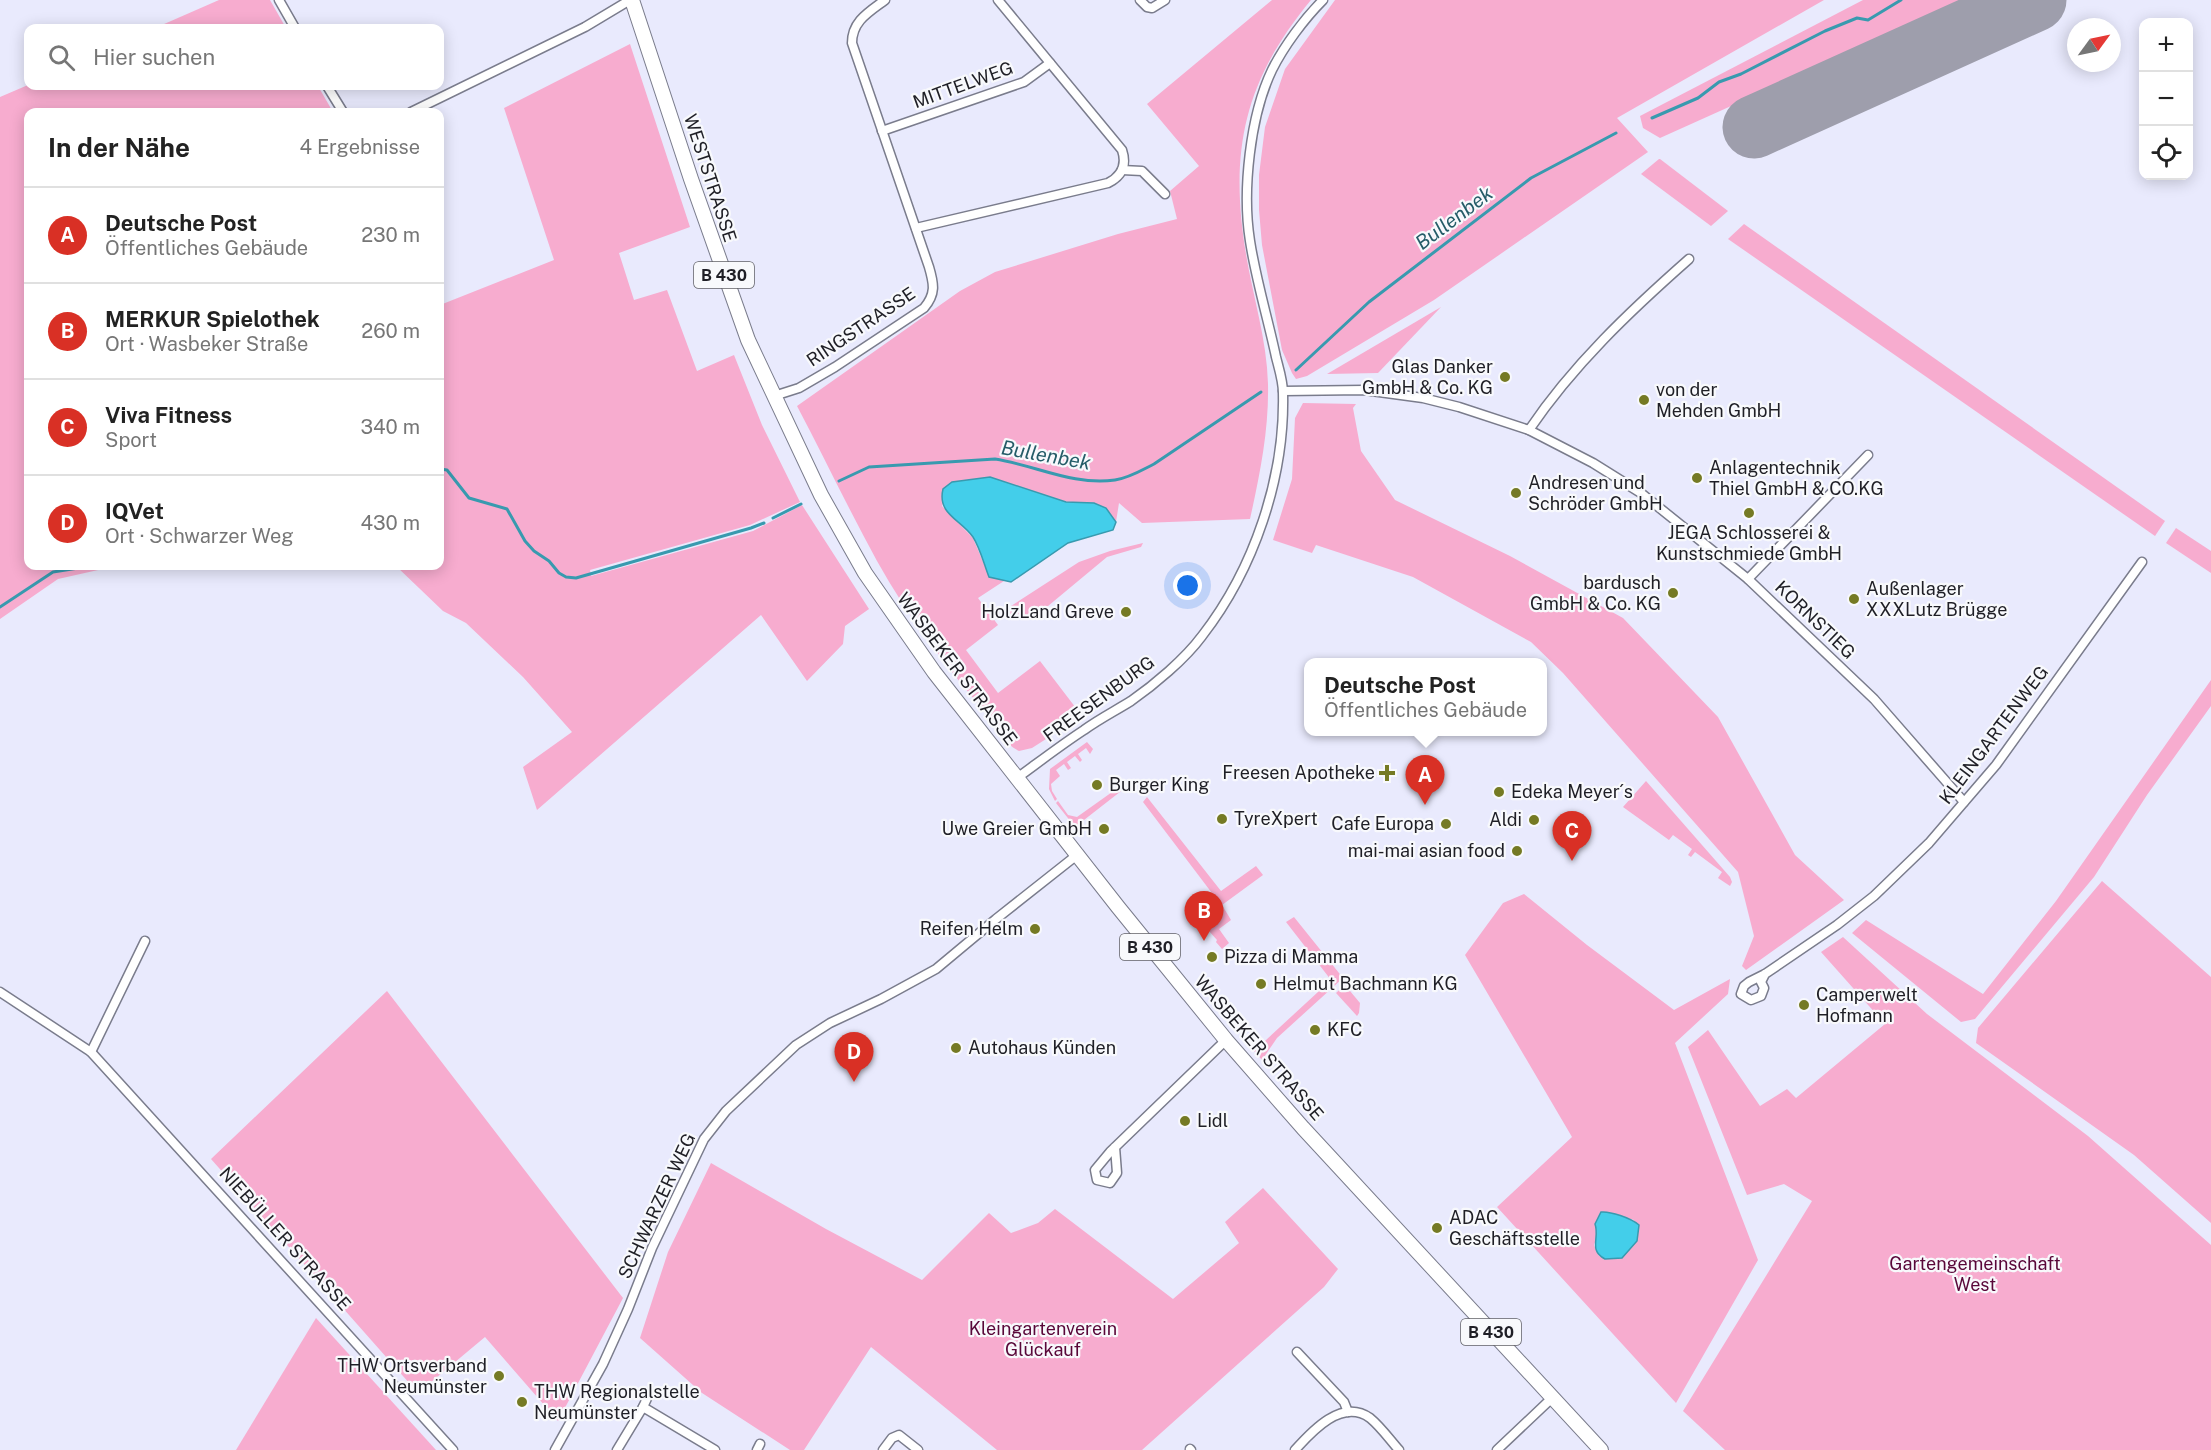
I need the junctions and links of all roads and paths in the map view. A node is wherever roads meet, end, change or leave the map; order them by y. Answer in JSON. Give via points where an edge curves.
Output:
{"nodes":[{"id":1,"x":279,"y":0,"type":"edge"},
{"id":2,"x":631,"y":0,"type":"edge"},
{"id":3,"x":885,"y":0,"type":"edge"},
{"id":4,"x":998,"y":0,"type":"edge"},
{"id":5,"x":1140,"y":0,"type":"edge"},
{"id":6,"x":1165,"y":0,"type":"edge"},
{"id":7,"x":1323,"y":0,"type":"edge"},
{"id":8,"x":293,"y":24,"type":"edge"},
{"id":9,"x":1050,"y":63,"type":"junction"},
{"id":10,"x":329,"y":90,"type":"edge"},
{"id":11,"x":341,"y":108,"type":"edge"},
{"id":12,"x":419,"y":108,"type":"edge"},
{"id":13,"x":882,"y":131,"type":"junction"},
{"id":14,"x":1122,"y":170,"type":"junction"},
{"id":15,"x":1165,"y":194,"type":"dead end"},
{"id":16,"x":916,"y":228,"type":"junction"},
{"id":17,"x":1689,"y":259,"type":"dead end"},
{"id":18,"x":1283,"y":391,"type":"junction"},
{"id":19,"x":774,"y":396,"type":"junction"},
{"id":20,"x":1529,"y":430,"type":"junction"},
{"id":21,"x":1868,"y":455,"type":"dead end"},
{"id":22,"x":821,"y":495,"type":"joint"},
{"id":23,"x":2142,"y":562,"type":"dead end"},
{"id":24,"x":1748,"y":579,"type":"junction"},
{"id":25,"x":1017,"y":778,"type":"junction"},
{"id":26,"x":1964,"y":802,"type":"junction"},
{"id":27,"x":1077,"y":855,"type":"junction"},
{"id":28,"x":145,"y":941,"type":"dead end"},
{"id":29,"x":1765,"y":974,"type":"dead end"},
{"id":30,"x":0,"y":992,"type":"edge"},
{"id":31,"x":1226,"y":1040,"type":"junction"},
{"id":32,"x":91,"y":1052,"type":"junction"},
{"id":33,"x":1115,"y":1147,"type":"dead end"},
{"id":34,"x":1297,"y":1352,"type":"dead end"},
{"id":35,"x":650,"y":1392,"type":"dead end"},
{"id":36,"x":1552,"y":1398,"type":"junction"},
{"id":37,"x":643,"y":1407,"type":"junction"},
{"id":38,"x":1348,"y":1412,"type":"junction"},
{"id":39,"x":453,"y":1450,"type":"edge"},
{"id":40,"x":555,"y":1450,"type":"edge"},
{"id":41,"x":617,"y":1450,"type":"edge"},
{"id":42,"x":714,"y":1450,"type":"edge"},
{"id":43,"x":883,"y":1450,"type":"edge"},
{"id":44,"x":918,"y":1450,"type":"edge"},
{"id":45,"x":1295,"y":1450,"type":"edge"},
{"id":46,"x":1398,"y":1450,"type":"edge"},
{"id":47,"x":1497,"y":1450,"type":"edge"},
{"id":48,"x":1601,"y":1450,"type":"edge"}],
"edges":[{"from":1,"to":8,"type":"street"},
{"from":2,"to":12,"type":"street","via":[[585,27]]},
{"from":2,"to":19,"type":"main road","name":"WESTSTRASSE","number":"B 430","via":[[731,296]]},
{"from":3,"to":13,"type":"street","name":"RINGSTRASSE","via":[[860,19],[852,32]]},
{"from":4,"to":9,"type":"street"},
{"from":5,"to":6,"type":"street","via":[[1152,8]]},
{"from":7,"to":18,"type":"street","name":"FREESENBURG","via":[[1272,71],[1251,146],[1247,191],[1250,240]]},
{"from":9,"to":13,"type":"street","name":"MITTELWEG","via":[[1024,82]]},
{"from":9,"to":14,"type":"street","via":[[1122,150]]},
{"from":10,"to":11,"type":"street"},
{"from":13,"to":16,"type":"street","name":"RINGSTRASSE"},
{"from":14,"to":15,"type":"street","via":[[1142,171]]},
{"from":14,"to":16,"type":"street","via":[[1108,183]]},
{"from":16,"to":19,"type":"street","name":"RINGSTRASSE","via":[[934,286],[932,299],[835,367]]},
{"from":17,"to":20,"type":"street","via":[[1593,351]]},
{"from":18,"to":20,"type":"street","name":"KORNSTIEG","via":[[1364,390],[1423,398]]},
{"from":18,"to":25,"type":"street","name":"FREESENBURG","via":[[1276,471],[1257,539],[1222,608],[1200,639],[1166,672],[1132,700]]},
{"from":19,"to":22,"type":"main road","name":"WESTSTRASSE","number":"B 430"},
{"from":20,"to":24,"type":"street","name":"KORNSTIEG","via":[[1641,494]]},
{"from":21,"to":24,"type":"street"},
{"from":22,"to":25,"type":"main road","name":"WASBEKER STRASSE","number":"B 430","via":[[871,582],[934,672]]},
{"from":23,"to":26,"type":"street","name":"KLEINGARTENWEG","via":[[1996,765]]},
{"from":24,"to":26,"type":"street","name":"KORNSTIEG","via":[[1874,699]]},
{"from":25,"to":27,"type":"main road","name":"WASBEKER STRASSE","number":"B 430"},
{"from":26,"to":29,"type":"street","name":"KLEINGARTENWEG","via":[[1929,843],[1874,896]]},
{"from":27,"to":31,"type":"main road","name":"WASBEKER STRASSE","number":"B 430"},
{"from":27,"to":40,"type":"street","name":"SCHWARZER WEG","via":[[936,969],[830,1023],[796,1045],[726,1111],[704,1139],[603,1364]]},
{"from":28,"to":32,"type":"street"},
{"from":30,"to":32,"type":"street","name":"NIEBÜLLER STRASSE"},
{"from":31,"to":33,"type":"street"},
{"from":31,"to":36,"type":"main road","name":"WASBEKER STRASSE","number":"B 430"},
{"from":32,"to":39,"type":"street","name":"NIEBÜLLER STRASSE"},
{"from":34,"to":38,"type":"street","via":[[1344,1402]]},
{"from":35,"to":37,"type":"street"},
{"from":36,"to":47,"type":"street"},
{"from":36,"to":48,"type":"main road","name":"WASBEKER STRASSE","number":"B 430"},
{"from":37,"to":41,"type":"street"},
{"from":37,"to":42,"type":"street"},
{"from":38,"to":45,"type":"street","via":[[1328,1420]]},
{"from":38,"to":46,"type":"street","via":[[1370,1418]]},
{"from":43,"to":44,"type":"street","via":[[899,1435]]}]}
